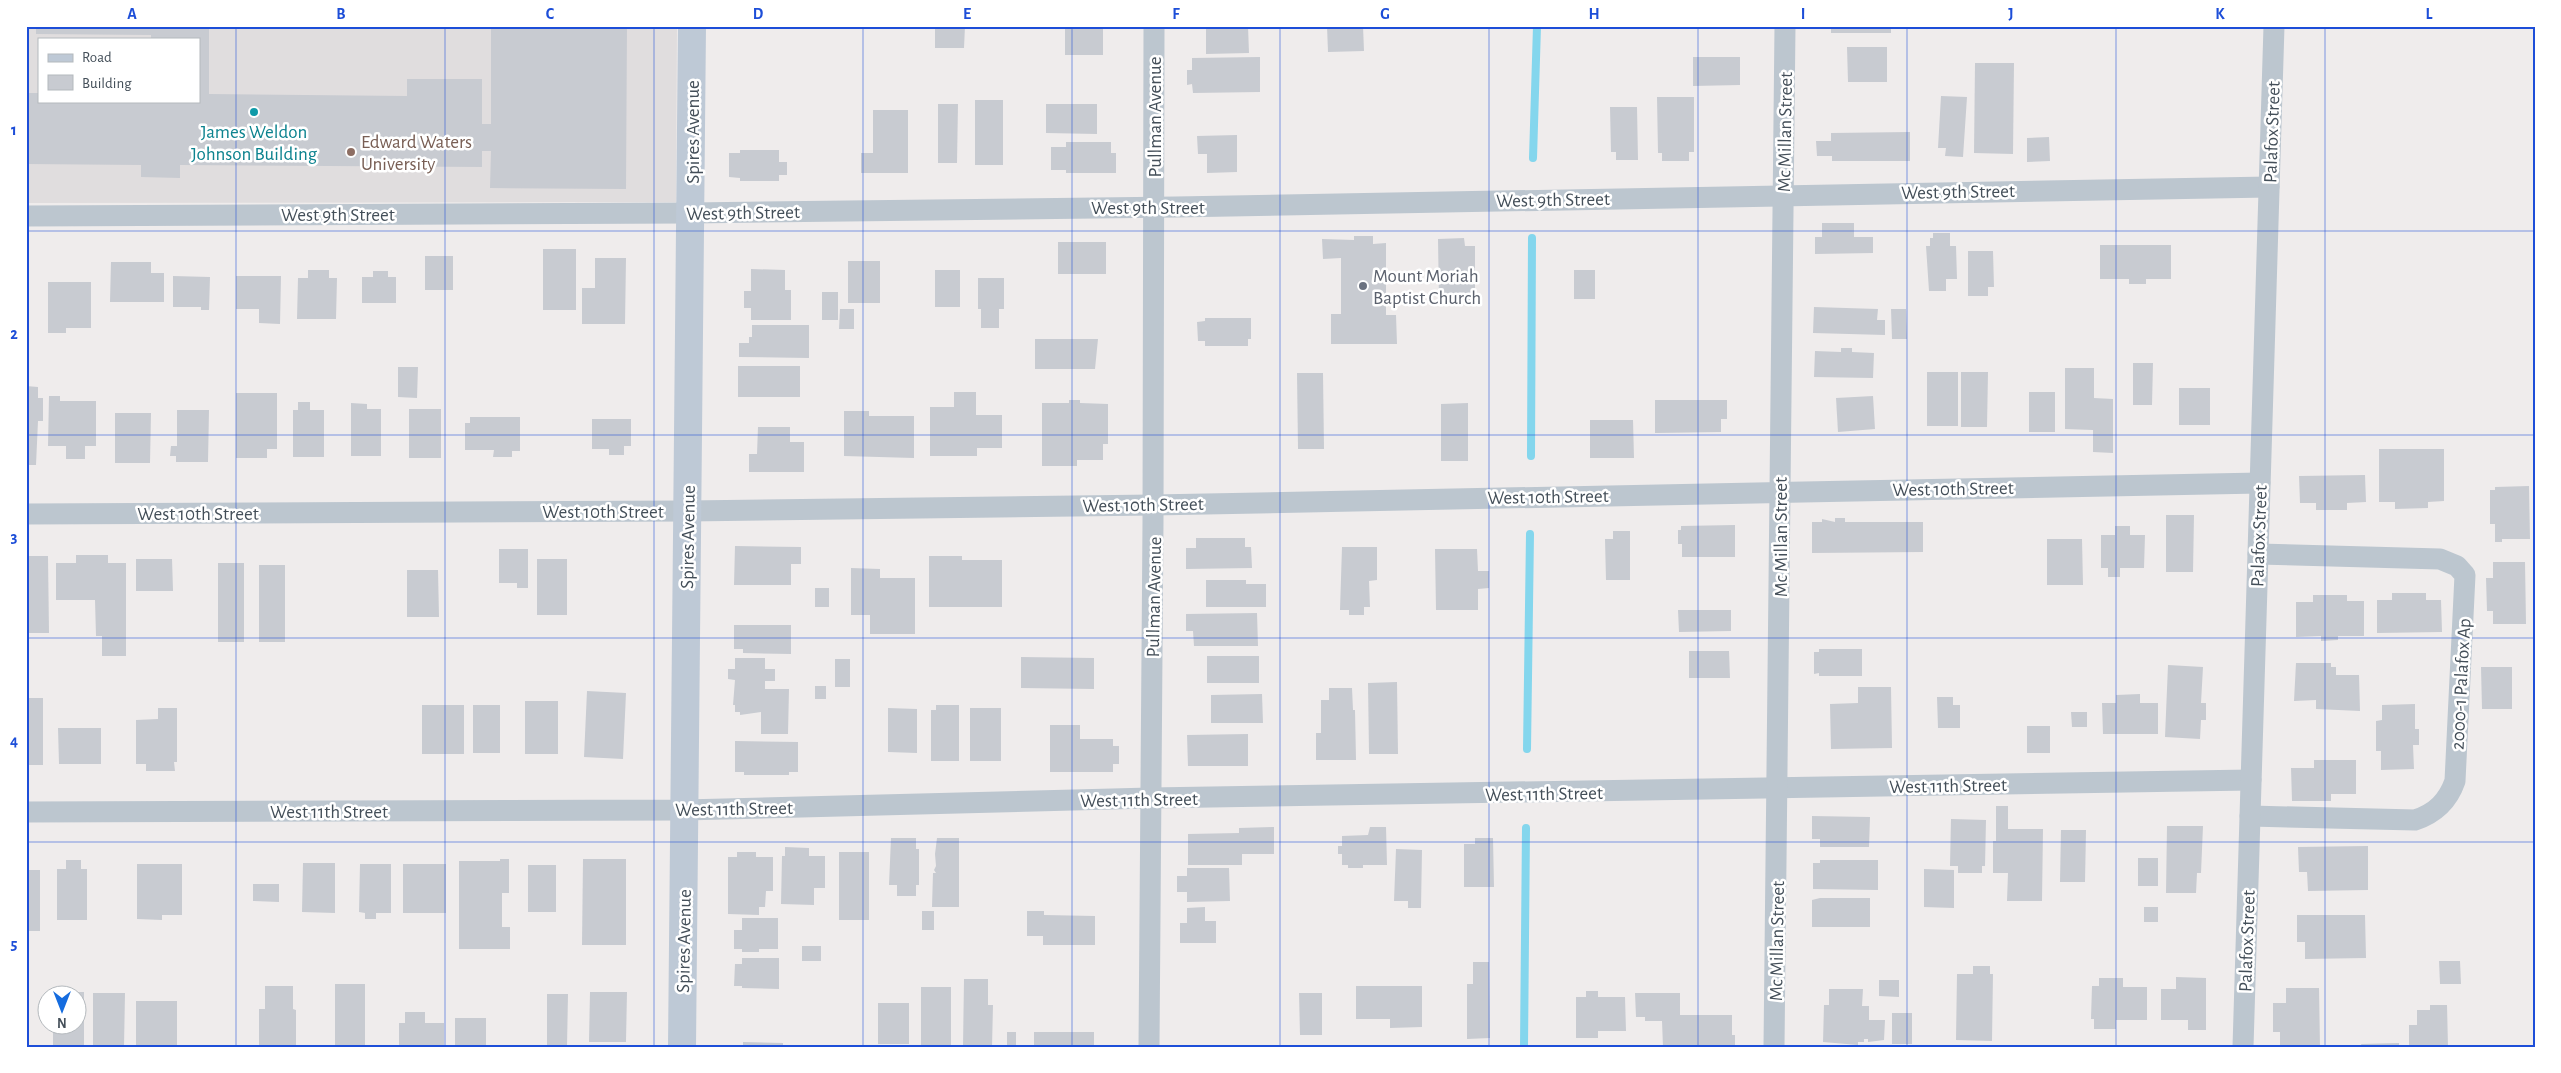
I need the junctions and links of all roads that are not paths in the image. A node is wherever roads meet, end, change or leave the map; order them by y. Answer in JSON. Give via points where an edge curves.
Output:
{"nodes":[{"id":1,"x":692,"y":26,"type":"edge"},
{"id":2,"x":1154,"y":26,"type":"edge"},
{"id":3,"x":1785,"y":26,"type":"edge"},
{"id":4,"x":2274,"y":26,"type":"edge"},
{"id":5,"x":2269,"y":187,"type":"junction"},
{"id":6,"x":1783,"y":194,"type":"junction"},
{"id":7,"x":1154,"y":206,"type":"junction"},
{"id":8,"x":691,"y":213,"type":"junction"},
{"id":9,"x":26,"y":216,"type":"edge"},
{"id":10,"x":2260,"y":482,"type":"junction"},
{"id":11,"x":1780,"y":490,"type":"junction"},
{"id":12,"x":1154,"y":504,"type":"junction"},
{"id":13,"x":688,"y":511,"type":"junction"},
{"id":14,"x":26,"y":514,"type":"edge"},
{"id":15,"x":2258,"y":554,"type":"junction"},
{"id":16,"x":2251,"y":780,"type":"junction"},
{"id":17,"x":1778,"y":788,"type":"junction"},
{"id":18,"x":1150,"y":798,"type":"junction"},
{"id":19,"x":684,"y":810,"type":"junction"},
{"id":20,"x":26,"y":812,"type":"edge"},
{"id":21,"x":2250,"y":816,"type":"junction"},
{"id":22,"x":682,"y":1047,"type":"edge"},
{"id":23,"x":1149,"y":1047,"type":"edge"},
{"id":24,"x":1774,"y":1047,"type":"edge"},
{"id":25,"x":2243,"y":1047,"type":"edge"}],
"edges":[{"from":1,"to":8,"type":"main road","name":"Spires Avenue"},
{"from":2,"to":7,"type":"street","name":"Pullman Avenue"},
{"from":3,"to":6,"type":"street","name":"Mc Millan Street"},
{"from":4,"to":5,"type":"street","name":"Palafox Street"},
{"from":5,"to":6,"type":"street","name":"West 9th Street"},
{"from":5,"to":10,"type":"street","name":"Palafox Street"},
{"from":6,"to":7,"type":"street","name":"West 9th Street"},
{"from":6,"to":11,"type":"street","name":"Mc Millan Street"},
{"from":7,"to":8,"type":"street","name":"West 9th Street"},
{"from":7,"to":12,"type":"street","name":"Pullman Avenue"},
{"from":8,"to":9,"type":"street","name":"West 9th Street"},
{"from":8,"to":13,"type":"main road","name":"Spires Avenue"},
{"from":10,"to":11,"type":"street","name":"West 10th Street"},
{"from":10,"to":15,"type":"street","name":"Palafox Street"},
{"from":11,"to":12,"type":"street","name":"West 10th Street"},
{"from":11,"to":17,"type":"street","name":"Mc Millan Street"},
{"from":12,"to":13,"type":"street","name":"West 10th Street"},
{"from":12,"to":18,"type":"street","name":"Pullman Avenue"},
{"from":13,"to":14,"type":"street","name":"West 10th Street"},
{"from":13,"to":19,"type":"main road","name":"Spires Avenue"},
{"from":15,"to":16,"type":"street","name":"Palafox Street"},
{"from":15,"to":21,"type":"street","name":"2000-1 Palafox Ap","via":[[2440,559],[2457,566],[2465,575],[2455,780],[2449,796],[2431,815],[2416,820]]},
{"from":16,"to":17,"type":"street","name":"West 11th Street"},
{"from":16,"to":21,"type":"street","name":"Palafox Street"},
{"from":17,"to":18,"type":"street","name":"West 11th Street"},
{"from":17,"to":24,"type":"street","name":"Mc Millan Street"},
{"from":18,"to":19,"type":"street","name":"West 11th Street"},
{"from":18,"to":23,"type":"street","name":"Pullman Avenue"},
{"from":19,"to":20,"type":"street","name":"West 11th Street"},
{"from":19,"to":22,"type":"main road","name":"Spires Avenue"},
{"from":21,"to":25,"type":"street","name":"Palafox Street"}]}
